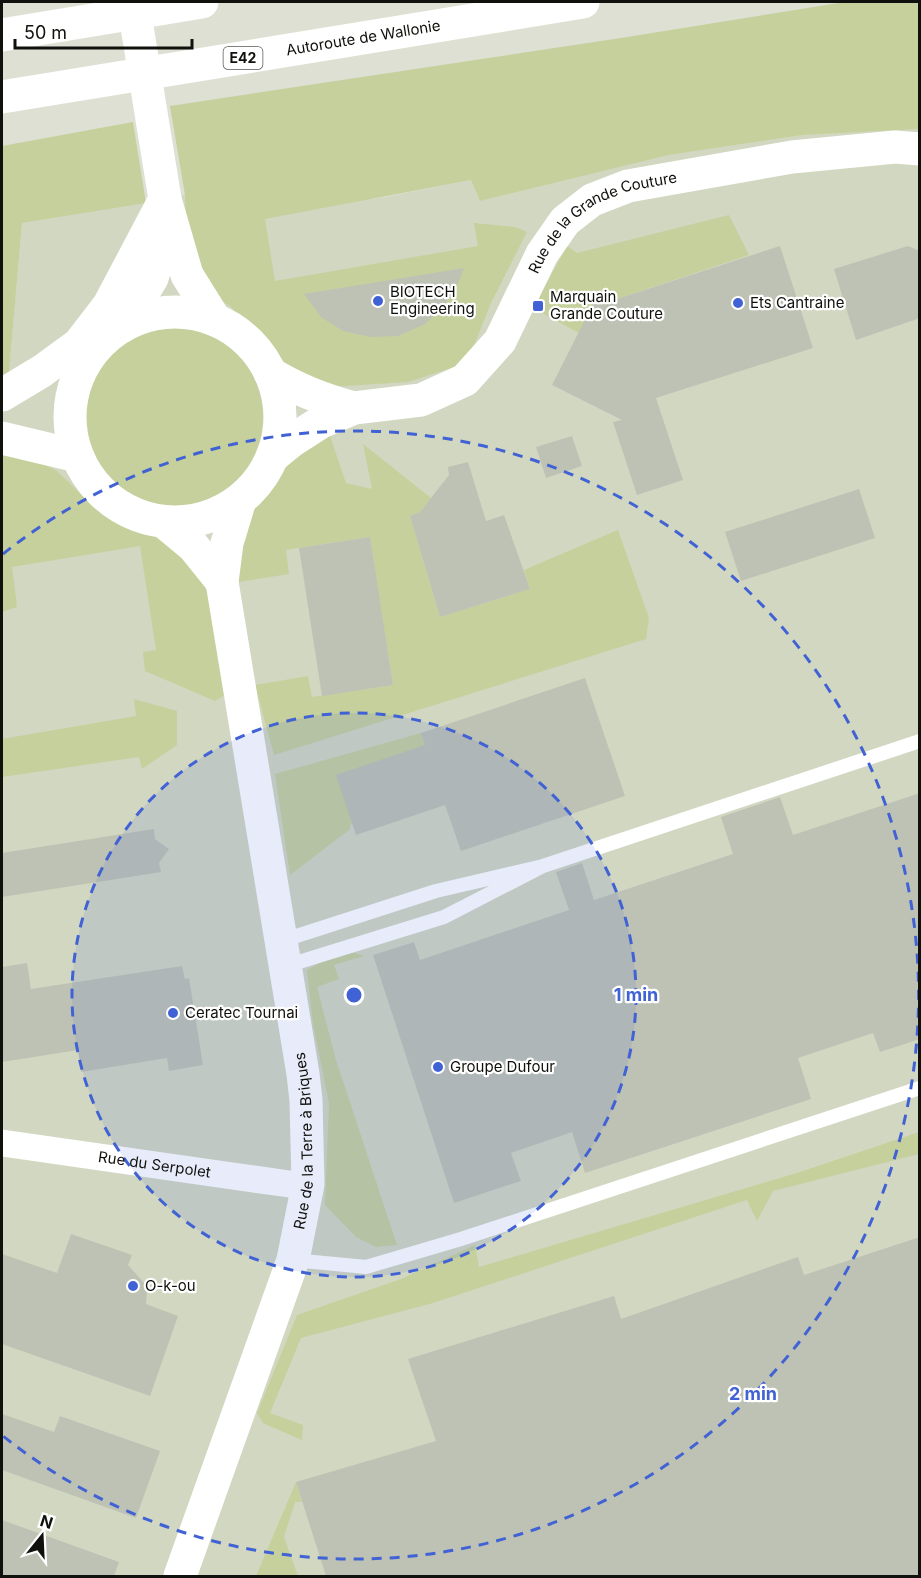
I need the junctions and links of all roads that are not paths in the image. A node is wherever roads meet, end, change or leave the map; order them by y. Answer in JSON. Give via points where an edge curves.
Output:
{"nodes":[{"id":1,"x":133,"y":2,"type":"edge"},
{"id":2,"x":202,"y":2,"type":"edge"},
{"id":3,"x":583,"y":2,"type":"edge"},
{"id":4,"x":2,"y":35,"type":"edge"},
{"id":5,"x":2,"y":97,"type":"edge"},
{"id":6,"x":920,"y":149,"type":"edge"},
{"id":7,"x":165,"y":199,"type":"junction"},
{"id":8,"x":215,"y":320,"type":"junction"},
{"id":9,"x":123,"y":326,"type":"junction"},
{"id":10,"x":80,"y":370,"type":"junction"},
{"id":11,"x":270,"y":373,"type":"junction"},
{"id":12,"x":2,"y":395,"type":"edge"},
{"id":13,"x":354,"y":408,"type":"junction"},
{"id":14,"x":2,"y":413,"type":"edge"},
{"id":15,"x":2,"y":438,"type":"edge"},
{"id":16,"x":77,"y":456,"type":"junction"},
{"id":17,"x":272,"y":457,"type":"junction"},
{"id":18,"x":240,"y":500,"type":"junction"},
{"id":19,"x":165,"y":522,"type":"junction"},
{"id":20,"x":222,"y":582,"type":"junction"},
{"id":21,"x":920,"y":741,"type":"edge"},
{"id":22,"x":543,"y":866,"type":"junction"},
{"id":23,"x":283,"y":954,"type":"junction"},
{"id":24,"x":920,"y":1088,"type":"edge"},
{"id":25,"x":2,"y":1143,"type":"edge"},
{"id":26,"x":308,"y":1185,"type":"junction"},
{"id":27,"x":293,"y":1260,"type":"junction"},
{"id":28,"x":180,"y":1576,"type":"edge"}],
"edges":[{"from":1,"to":7,"type":"main road"},
{"from":2,"to":4,"type":"main road"},
{"from":3,"to":5,"type":"main road","name":"Autoroute de Wallonie","number":"E42"},
{"from":6,"to":13,"type":"main road","name":"Rue de la Grande Couture","via":[[895,147],[792,157],[628,186],[592,200],[565,221],[542,255],[500,341],[465,380],[421,399]]},
{"from":7,"to":8,"type":"main road","via":[[187,275]]},
{"from":7,"to":9,"type":"main road","via":[[152,278]]},
{"from":7,"to":12,"type":"main road","via":[[109,305],[80,344]]},
{"from":8,"to":9,"type":"main road","via":[[184,312],[152,314]]},
{"from":8,"to":11,"type":"main road","via":[[256,351]]},
{"from":9,"to":10,"type":"main road","via":[[98,345]]},
{"from":10,"to":14,"type":"main road","via":[[35,401]]},
{"from":10,"to":16,"type":"main road","via":[[70,408]]},
{"from":11,"to":13,"type":"main road","name":"Rue de la Grande Couture","via":[[319,399]]},
{"from":11,"to":17,"type":"main road","via":[[279,400],[279,429]]},
{"from":13,"to":17,"type":"main road","name":"Rue de la Grande Couture","via":[[314,426]]},
{"from":15,"to":16,"type":"main road"},
{"from":16,"to":19,"type":"main road","via":[[91,481],[111,501],[136,515]]},
{"from":17,"to":18,"type":"main road","via":[[259,481]]},
{"from":18,"to":19,"type":"main road","via":[[217,514]]},
{"from":18,"to":20,"type":"main road","name":"Rue de la Terre à Briques","via":[[227,543]]},
{"from":19,"to":20,"type":"main road","name":"Rue de la Terre à Briques","via":[[193,546]]},
{"from":20,"to":23,"type":"main road","name":"Rue de la Terre à Briques"},
{"from":21,"to":22,"type":"lane"},
{"from":22,"to":23,"type":"lane","via":[[436,891]]},
{"from":22,"to":23,"type":"lane","via":[[444,917]]},
{"from":23,"to":26,"type":"main road","name":"Rue de la Terre à Briques","via":[[306,1100]]},
{"from":24,"to":27,"type":"lane","via":[[366,1267]]},
{"from":25,"to":26,"type":"street","name":"Rue du Serpolet"},
{"from":26,"to":27,"type":"main road","name":"Rue de la Terre à Briques"},
{"from":27,"to":28,"type":"main road","name":"Rue de la Terre à Briques"}]}
